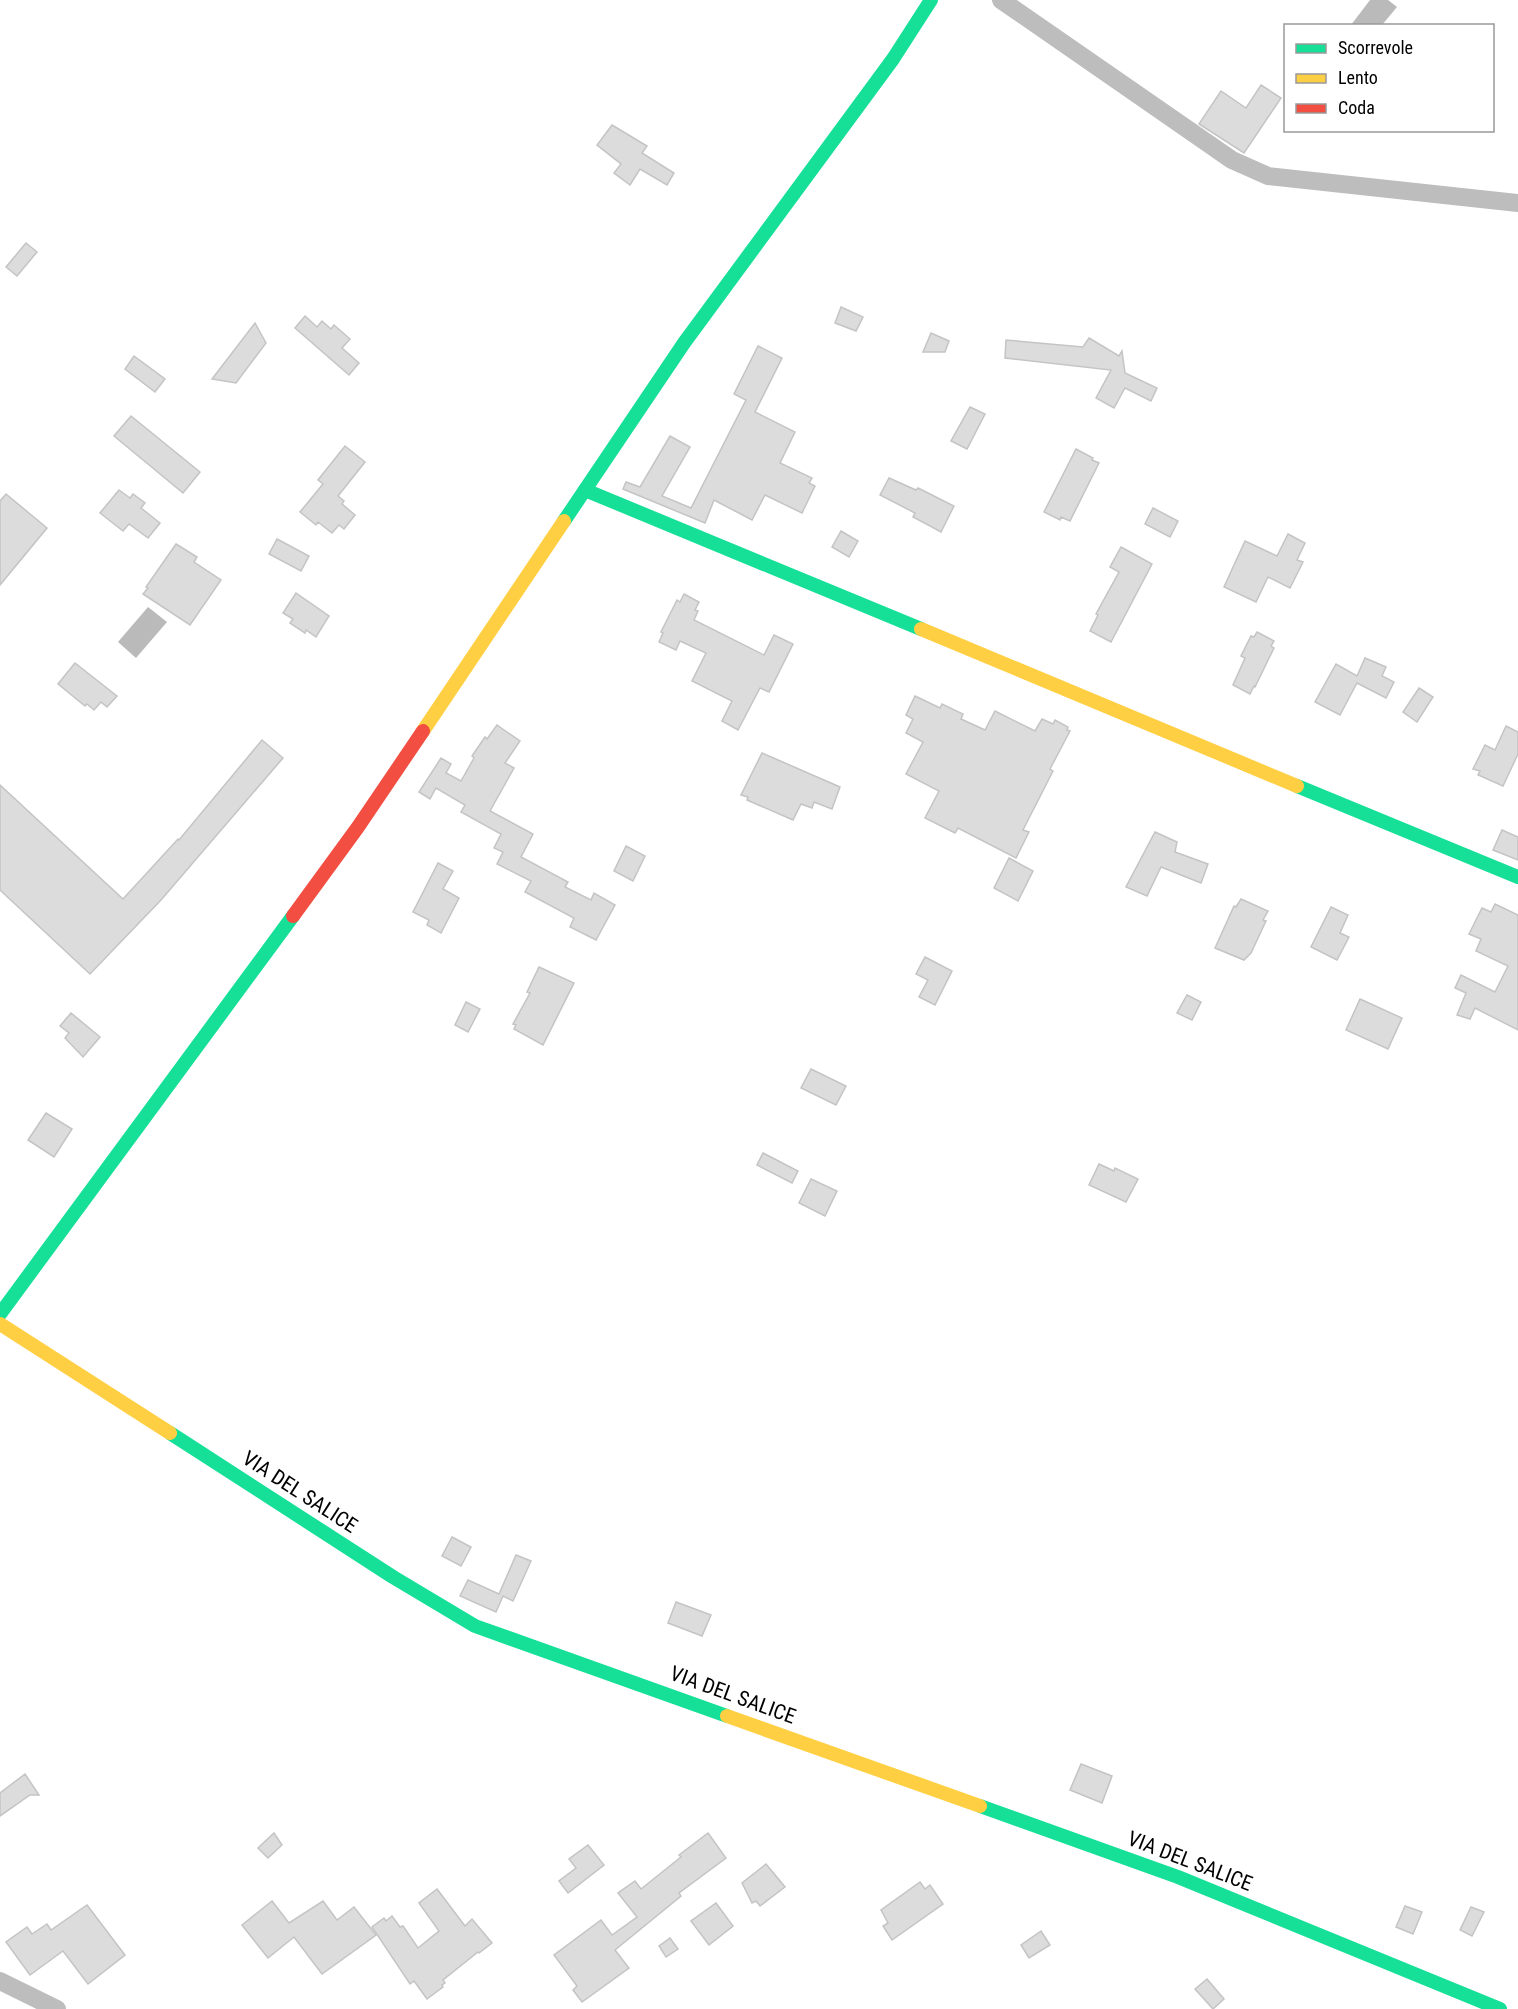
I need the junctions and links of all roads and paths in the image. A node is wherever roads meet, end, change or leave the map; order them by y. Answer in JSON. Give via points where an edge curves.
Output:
{"nodes":[{"id":1,"x":931,"y":0,"type":"edge"},
{"id":2,"x":1001,"y":0,"type":"edge"},
{"id":3,"x":1518,"y":203,"type":"edge"},
{"id":4,"x":585,"y":490,"type":"junction"},
{"id":5,"x":1518,"y":877,"type":"edge"},
{"id":6,"x":0,"y":1314,"type":"edge"},
{"id":7,"x":0,"y":1324,"type":"edge"},
{"id":8,"x":0,"y":1981,"type":"edge"},
{"id":9,"x":57,"y":2009,"type":"edge"},
{"id":10,"x":1500,"y":2009,"type":"edge"}],
"edges":[{"from":1,"to":4,"type":"street","via":[[893,59],[684,343]]},
{"from":2,"to":3,"type":"street","via":[[1232,160],[1268,176]]},
{"from":4,"to":5,"type":"street"},
{"from":4,"to":6,"type":"street","via":[[358,827]]},
{"from":7,"to":10,"type":"street","name":"VIA DEL SALICE","via":[[393,1577],[476,1626],[1178,1877]]},
{"from":8,"to":9,"type":"street"}]}
